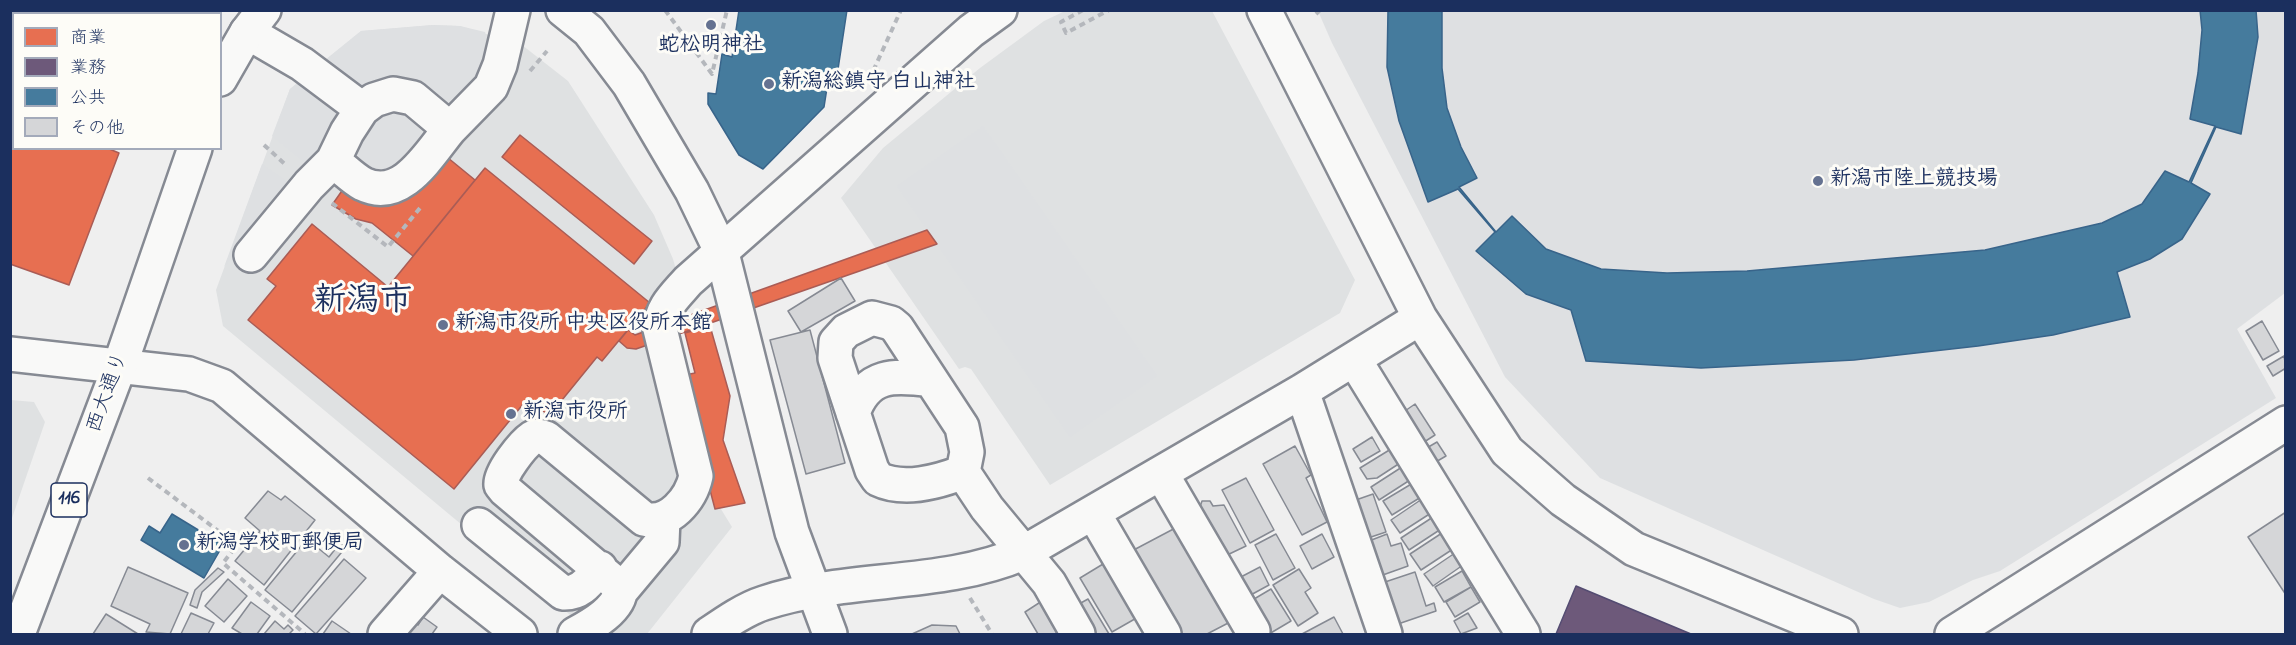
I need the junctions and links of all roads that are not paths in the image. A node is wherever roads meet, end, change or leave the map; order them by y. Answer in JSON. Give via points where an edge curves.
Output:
{"nodes":[{"id":1,"x":513,"y":10,"type":"edge"},
{"id":2,"x":563,"y":10,"type":"edge"},
{"id":3,"x":1000,"y":10,"type":"edge"},
{"id":4,"x":1264,"y":10,"type":"edge"},
{"id":5,"x":256,"y":21,"type":"edge"},
{"id":6,"x":967,"y":21,"type":"edge"},
{"id":7,"x":222,"y":76,"type":"edge"},
{"id":8,"x":362,"y":109,"type":"junction"},
{"id":9,"x":450,"y":129,"type":"junction"},
{"id":10,"x":194,"y":150,"type":"edge"},
{"id":11,"x":333,"y":161,"type":"junction"},
{"id":12,"x":722,"y":253,"type":"junction"},
{"id":13,"x":251,"y":255,"type":"dead end"},
{"id":14,"x":1420,"y":318,"type":"junction"},
{"id":15,"x":10,"y":354,"type":"edge"},
{"id":16,"x":1354,"y":359,"type":"junction"},
{"id":17,"x":120,"y":365,"type":"junction"},
{"id":18,"x":931,"y":380,"type":"junction"},
{"id":19,"x":1302,"y":391,"type":"junction"},
{"id":20,"x":853,"y":413,"type":"junction"},
{"id":21,"x":2286,"y":423,"type":"edge"},
{"id":22,"x":963,"y":472,"type":"junction"},
{"id":23,"x":1161,"y":473,"type":"junction"},
{"id":24,"x":1094,"y":514,"type":"junction"},
{"id":25,"x":663,"y":519,"type":"junction"},
{"id":26,"x":479,"y":525,"type":"dead end"},
{"id":27,"x":1023,"y":553,"type":"junction"},
{"id":28,"x":440,"y":571,"type":"junction"},
{"id":29,"x":610,"y":580,"type":"junction"},
{"id":30,"x":813,"y":590,"type":"junction"},
{"id":31,"x":1253,"y":631,"type":"dead end"},
{"id":32,"x":18,"y":634,"type":"edge"},
{"id":33,"x":385,"y":634,"type":"edge"},
{"id":34,"x":519,"y":634,"type":"edge"},
{"id":35,"x":574,"y":634,"type":"edge"},
{"id":36,"x":709,"y":634,"type":"edge"},
{"id":37,"x":830,"y":634,"type":"edge"},
{"id":38,"x":1078,"y":634,"type":"edge"},
{"id":39,"x":1164,"y":634,"type":"edge"},
{"id":40,"x":1385,"y":634,"type":"edge"},
{"id":41,"x":1523,"y":634,"type":"edge"},
{"id":42,"x":1841,"y":634,"type":"edge"},
{"id":43,"x":1952,"y":634,"type":"edge"}],
"edges":[{"from":1,"to":9,"type":"main road","via":[[491,87]]},
{"from":2,"to":12,"type":"main road","via":[[589,31],[628,84],[692,191]]},
{"from":3,"to":6,"type":"main road"},
{"from":4,"to":14,"type":"main road"},
{"from":5,"to":7,"type":"main road"},
{"from":5,"to":8,"type":"main road"},
{"from":6,"to":12,"type":"main road"},
{"from":8,"to":9,"type":"main road","via":[[384,96],[404,95]]},
{"from":8,"to":11,"type":"main road"},
{"from":9,"to":11,"type":"main road","via":[[407,181],[389,188],[361,183]]},
{"from":10,"to":17,"type":"main road","name":"西大通り","number":"116"},
{"from":11,"to":13,"type":"main road"},
{"from":12,"to":25,"type":"main road","via":[[688,281],[660,315],[660,329],[696,476],[689,494]]},
{"from":12,"to":30,"type":"main road","via":[[792,532]]},
{"from":14,"to":16,"type":"main road"},
{"from":14,"to":42,"type":"main road","via":[[1507,451],[1563,500],[1634,549]]},
{"from":15,"to":17,"type":"main road"},
{"from":16,"to":19,"type":"main road"},
{"from":16,"to":41,"type":"main road"},
{"from":17,"to":28,"type":"main road","via":[[189,374],[222,386]]},
{"from":17,"to":32,"type":"main road","name":"西大通り","number":"116"},
{"from":18,"to":20,"type":"main road","via":[[902,377],[879,381],[868,386],[858,398]]},
{"from":18,"to":20,"type":"main road","via":[[897,328],[872,318],[846,331],[836,342],[835,358]]},
{"from":18,"to":22,"type":"main road","via":[[962,427],[967,453]]},
{"from":19,"to":23,"type":"main road"},
{"from":19,"to":40,"type":"main road"},
{"from":20,"to":22,"type":"main road","via":[[878,479],[898,485],[945,479]]},
{"from":21,"to":43,"type":"main road"},
{"from":22,"to":27,"type":"main road"},
{"from":23,"to":24,"type":"main road"},
{"from":23,"to":31,"type":"main road"},
{"from":24,"to":27,"type":"main road"},
{"from":24,"to":39,"type":"main road"},
{"from":25,"to":29,"type":"main road","via":[[662,542]]},
{"from":25,"to":29,"type":"main road","via":[[644,519],[546,438],[530,439],[502,474],[501,485]]},
{"from":26,"to":29,"type":"main road","via":[[562,593],[572,594]]},
{"from":27,"to":30,"type":"main road","via":[[992,567],[958,573]]},
{"from":27,"to":38,"type":"main road","via":[[1049,583]]},
{"from":28,"to":33,"type":"main road"},
{"from":28,"to":34,"type":"main road"},
{"from":29,"to":35,"type":"main road","via":[[610,609]]},
{"from":30,"to":36,"type":"main road","via":[[762,603]]},
{"from":30,"to":37,"type":"main road"}]}
